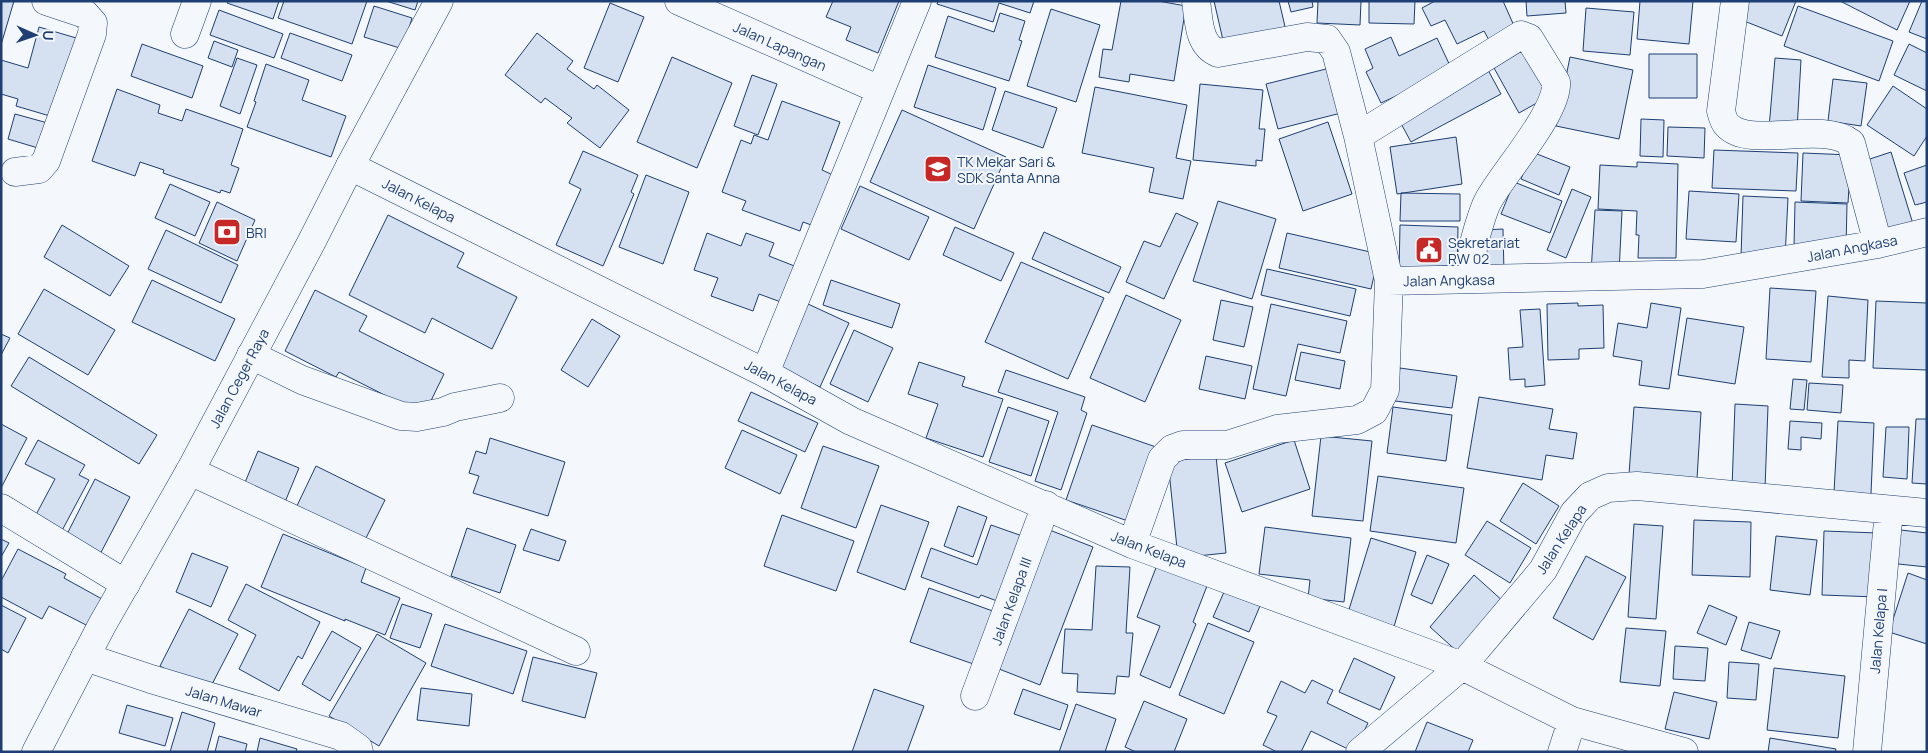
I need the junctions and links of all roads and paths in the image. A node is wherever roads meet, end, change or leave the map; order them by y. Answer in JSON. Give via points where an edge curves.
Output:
{"nodes":[{"id":1,"x":46,"y":1,"type":"edge"},
{"id":2,"x":197,"y":1,"type":"edge"},
{"id":3,"x":439,"y":1,"type":"edge"},
{"id":4,"x":679,"y":1,"type":"edge"},
{"id":5,"x":917,"y":1,"type":"edge"},
{"id":6,"x":1196,"y":1,"type":"edge"},
{"id":7,"x":1734,"y":1,"type":"edge"},
{"id":8,"x":185,"y":34,"type":"dead end"},
{"id":9,"x":880,"y":90,"type":"junction"},
{"id":10,"x":1358,"y":136,"type":"junction"},
{"id":11,"x":350,"y":166,"type":"junction"},
{"id":12,"x":15,"y":172,"type":"dead end"},
{"id":13,"x":1927,"y":232,"type":"edge"},
{"id":14,"x":1878,"y":244,"type":"junction"},
{"id":15,"x":1473,"y":279,"type":"junction"},
{"id":16,"x":1389,"y":281,"type":"junction"},
{"id":17,"x":251,"y":355,"type":"junction"},
{"id":18,"x":765,"y":373,"type":"junction"},
{"id":19,"x":500,"y":398,"type":"dead end"},
{"id":20,"x":190,"y":471,"type":"junction"},
{"id":21,"x":1046,"y":505,"type":"junction"},
{"id":22,"x":1,"y":508,"type":"edge"},
{"id":23,"x":1890,"y":510,"type":"junction"},
{"id":24,"x":1927,"y":513,"type":"edge"},
{"id":25,"x":1132,"y":544,"type":"junction"},
{"id":26,"x":126,"y":584,"type":"junction"},
{"id":27,"x":576,"y":651,"type":"dead end"},
{"id":28,"x":85,"y":657,"type":"junction"},
{"id":29,"x":1462,"y":666,"type":"junction"},
{"id":30,"x":975,"y":696,"type":"dead end"},
{"id":31,"x":1572,"y":721,"type":"junction"},
{"id":32,"x":36,"y":752,"type":"edge"},
{"id":33,"x":359,"y":752,"type":"edge"},
{"id":34,"x":1360,"y":752,"type":"edge"},
{"id":35,"x":1562,"y":752,"type":"edge"},
{"id":36,"x":1684,"y":752,"type":"edge"},
{"id":37,"x":1867,"y":752,"type":"edge"}],
"edges":[{"from":1,"to":12,"type":"street","via":[[85,14],[93,23],[92,34],[46,161],[39,169]]},
{"from":2,"to":8,"type":"street"},
{"from":3,"to":11,"type":"street","name":"Jalan Ceger Raya"},
{"from":4,"to":9,"type":"street","name":"Jalan Lapangan"},
{"from":5,"to":9,"type":"street"},
{"from":6,"to":10,"type":"street","name":"Jalan Angkasa","via":[[1206,46],[1218,53],[1307,37],[1327,39],[1336,52]]},
{"from":7,"to":14,"type":"street","via":[[1720,111],[1727,125],[1743,135],[1828,135],[1843,137],[1851,143]]},
{"from":9,"to":18,"type":"street"},
{"from":10,"to":15,"type":"street","via":[[1521,35],[1529,38],[1556,82],[1556,89],[1533,135],[1487,201],[1473,248]]},
{"from":10,"to":16,"type":"street","name":"Jalan Angkasa"},
{"from":11,"to":17,"type":"street","name":"Jalan Ceger Raya"},
{"from":11,"to":18,"type":"street","name":"Jalan Kelapa"},
{"from":13,"to":14,"type":"street","name":"Jalan Angkasa"},
{"from":14,"to":15,"type":"street","name":"Jalan Angkasa","via":[[1703,274]]},
{"from":15,"to":16,"type":"street","name":"Jalan Angkasa"},
{"from":16,"to":25,"type":"street","via":[[1385,390],[1374,411],[1357,420],[1277,429],[1227,445],[1183,445],[1172,449],[1162,459]]},
{"from":17,"to":19,"type":"street","via":[[302,380],[401,416],[417,417]]},
{"from":17,"to":20,"type":"street","name":"Jalan Ceger Raya"},
{"from":18,"to":21,"type":"street","name":"Jalan Kelapa","via":[[851,421]]},
{"from":20,"to":26,"type":"street","name":"Jalan Ceger Raya"},
{"from":20,"to":27,"type":"street"},
{"from":21,"to":25,"type":"street","name":"Jalan Kelapa"},
{"from":21,"to":30,"type":"street","name":"Jalan Kelapa III"},
{"from":22,"to":26,"type":"street"},
{"from":23,"to":24,"type":"street","name":"Jalan Kelapa"},
{"from":23,"to":29,"type":"street","name":"Jalan Kelapa","via":[[1638,486],[1608,488],[1590,496],[1574,513],[1543,570]]},
{"from":23,"to":37,"type":"street","name":"Jalan Kelapa I"},
{"from":25,"to":29,"type":"street","name":"Jalan Kelapa"},
{"from":26,"to":28,"type":"street","name":"Jalan Ceger Raya"},
{"from":28,"to":32,"type":"street","name":"Jalan Ceger Raya"},
{"from":28,"to":33,"type":"street","name":"Jalan Mawar","via":[[341,736]]},
{"from":29,"to":31,"type":"street"},
{"from":29,"to":34,"type":"street"},
{"from":31,"to":35,"type":"street"},
{"from":31,"to":36,"type":"street"}]}
